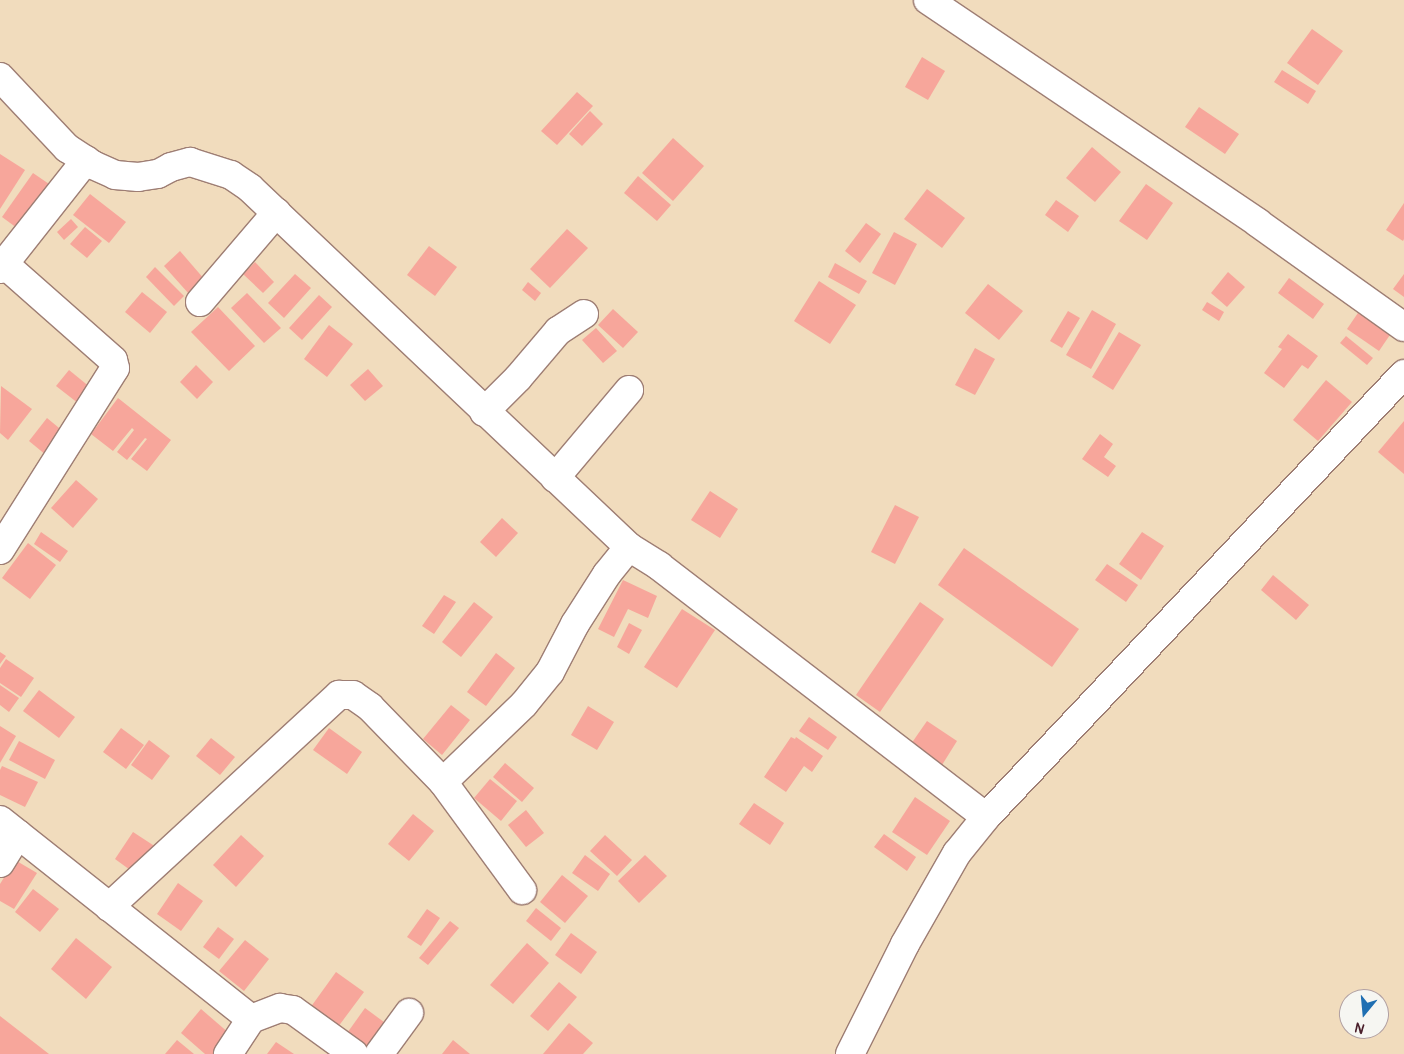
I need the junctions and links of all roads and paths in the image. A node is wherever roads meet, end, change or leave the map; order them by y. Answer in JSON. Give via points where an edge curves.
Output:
{"nodes":[{"id":1,"x":931,"y":1,"type":"edge"},
{"id":2,"x":0,"y":77,"type":"edge"},
{"id":3,"x":86,"y":160,"type":"junction"},
{"id":4,"x":277,"y":212,"type":"junction"},
{"id":5,"x":2,"y":266,"type":"edge"},
{"id":6,"x":200,"y":302,"type":"dead end"},
{"id":7,"x":584,"y":314,"type":"dead end"},
{"id":8,"x":1404,"y":327,"type":"edge"},
{"id":9,"x":1404,"y":374,"type":"edge"},
{"id":10,"x":628,"y":390,"type":"dead end"},
{"id":11,"x":484,"y":412,"type":"junction"},
{"id":12,"x":555,"y":478,"type":"junction"},
{"id":13,"x":629,"y":547,"type":"junction"},
{"id":14,"x":0,"y":550,"type":"edge"},
{"id":15,"x":443,"y":782,"type":"junction"},
{"id":16,"x":986,"y":817,"type":"junction"},
{"id":17,"x":9,"y":827,"type":"edge"},
{"id":18,"x":0,"y":863,"type":"edge"},
{"id":19,"x":522,"y":890,"type":"dead end"},
{"id":20,"x":110,"y":907,"type":"junction"},
{"id":21,"x":409,"y":1013,"type":"dead end"},
{"id":22,"x":251,"y":1020,"type":"junction"},
{"id":23,"x":228,"y":1054,"type":"edge"},
{"id":24,"x":354,"y":1054,"type":"edge"},
{"id":25,"x":379,"y":1054,"type":"edge"},
{"id":26,"x":850,"y":1054,"type":"edge"}],
"edges":[{"from":1,"to":8,"type":"street","via":[[1258,223]]},
{"from":2,"to":3,"type":"street","via":[[68,148]]},
{"from":3,"to":4,"type":"street","via":[[115,175],[138,178],[190,162],[231,175]]},
{"from":3,"to":5,"type":"street"},
{"from":4,"to":6,"type":"street"},
{"from":4,"to":11,"type":"street"},
{"from":5,"to":14,"type":"street","via":[[113,360],[115,368]]},
{"from":7,"to":11,"type":"street","via":[[558,332]]},
{"from":9,"to":16,"type":"street"},
{"from":10,"to":12,"type":"street"},
{"from":11,"to":12,"type":"street"},
{"from":12,"to":13,"type":"street"},
{"from":13,"to":15,"type":"street","via":[[607,574],[575,624],[550,672],[524,704]]},
{"from":13,"to":16,"type":"street","via":[[659,566]]},
{"from":15,"to":19,"type":"street"},
{"from":15,"to":20,"type":"street","via":[[370,707],[353,695],[339,695]]},
{"from":16,"to":26,"type":"street","via":[[957,853],[905,944]]},
{"from":17,"to":18,"type":"street"},
{"from":17,"to":20,"type":"street"},
{"from":20,"to":22,"type":"street"},
{"from":21,"to":25,"type":"street"},
{"from":22,"to":23,"type":"street"},
{"from":22,"to":24,"type":"street","via":[[280,1008],[293,1010]]}]}
